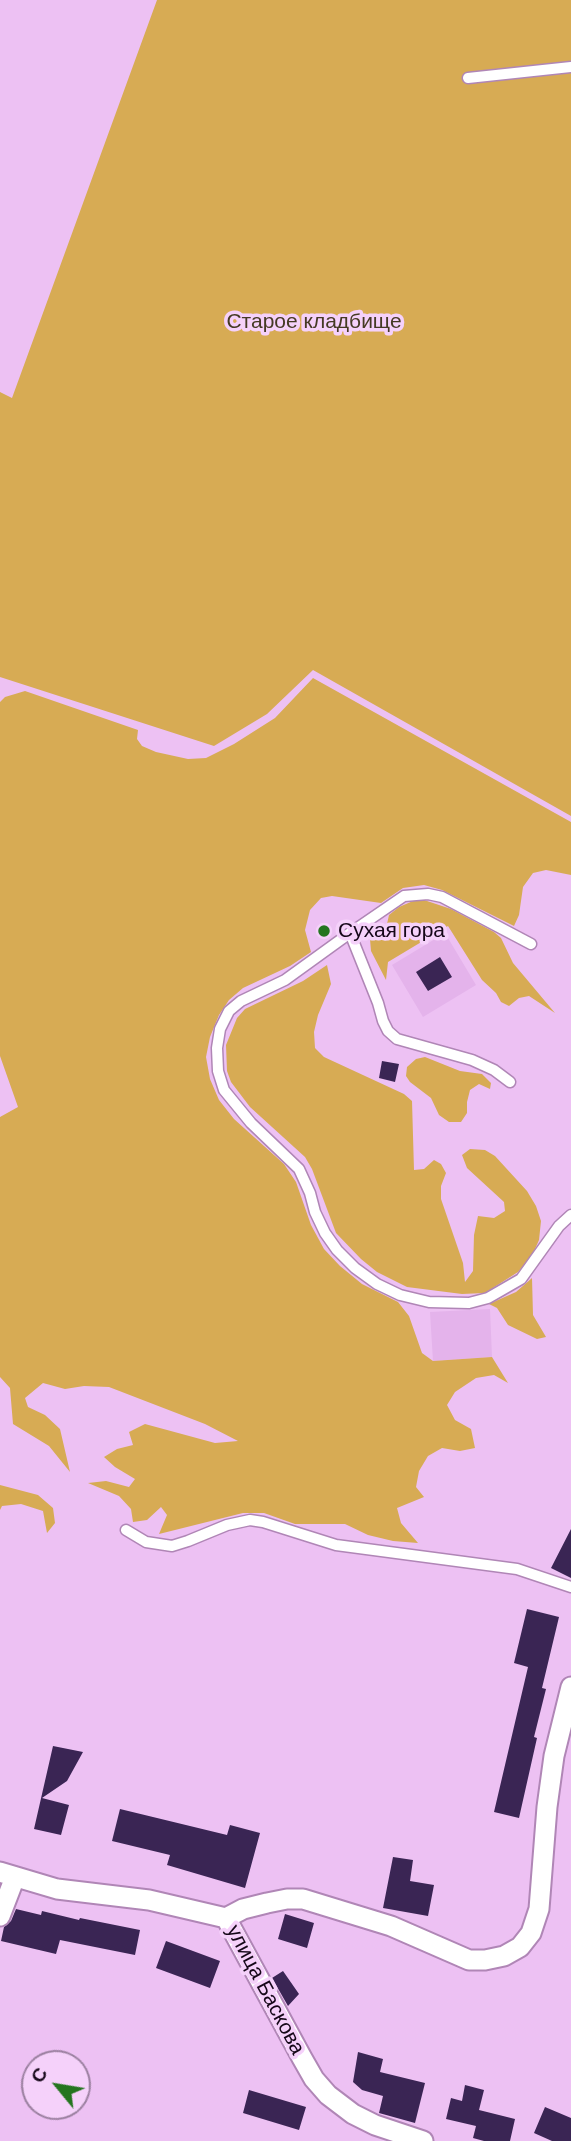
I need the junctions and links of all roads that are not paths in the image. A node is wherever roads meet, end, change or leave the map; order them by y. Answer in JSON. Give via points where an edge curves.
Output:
{"nodes":[{"id":1,"x":571,"y":67,"type":"edge"},
{"id":2,"x":468,"y":78,"type":"dead end"},
{"id":3,"x":350,"y":933,"type":"junction"},
{"id":4,"x":531,"y":944,"type":"dead end"},
{"id":5,"x":510,"y":1082,"type":"dead end"},
{"id":6,"x":571,"y":1215,"type":"edge"},
{"id":7,"x":126,"y":1530,"type":"dead end"},
{"id":8,"x":571,"y":1587,"type":"edge"},
{"id":9,"x":571,"y":1687,"type":"edge"},
{"id":10,"x":7,"y":1875,"type":"edge"},
{"id":11,"x":0,"y":1916,"type":"edge"},
{"id":12,"x":226,"y":1917,"type":"junction"},
{"id":13,"x":423,"y":2141,"type":"edge"}],
"edges":[{"from":1,"to":2,"type":"lane"},
{"from":3,"to":4,"type":"lane","via":[[404,896],[428,894]]},
{"from":3,"to":5,"type":"lane","via":[[388,1031],[397,1039],[472,1060]]},
{"from":3,"to":6,"type":"lane","via":[[285,980],[229,1011],[219,1029],[217,1048],[224,1090],[299,1169],[325,1233],[337,1250],[366,1276],[400,1295],[429,1302],[469,1303],[522,1279]]},
{"from":7,"to":8,"type":"lane","via":[[146,1542],[172,1546],[250,1520],[336,1545],[517,1569]]},
{"from":9,"to":12,"type":"street","via":[[554,1756],[539,1909],[531,1933],[520,1947],[485,1961],[469,1960],[391,1926],[303,1899],[255,1906]]},
{"from":10,"to":11,"type":"street"},
{"from":10,"to":12,"type":"street","name":"улица Баскова","via":[[57,1889],[149,1900]]},
{"from":12,"to":13,"type":"street","name":"улица Баскова","via":[[314,2079],[328,2095],[375,2125]]}]}
